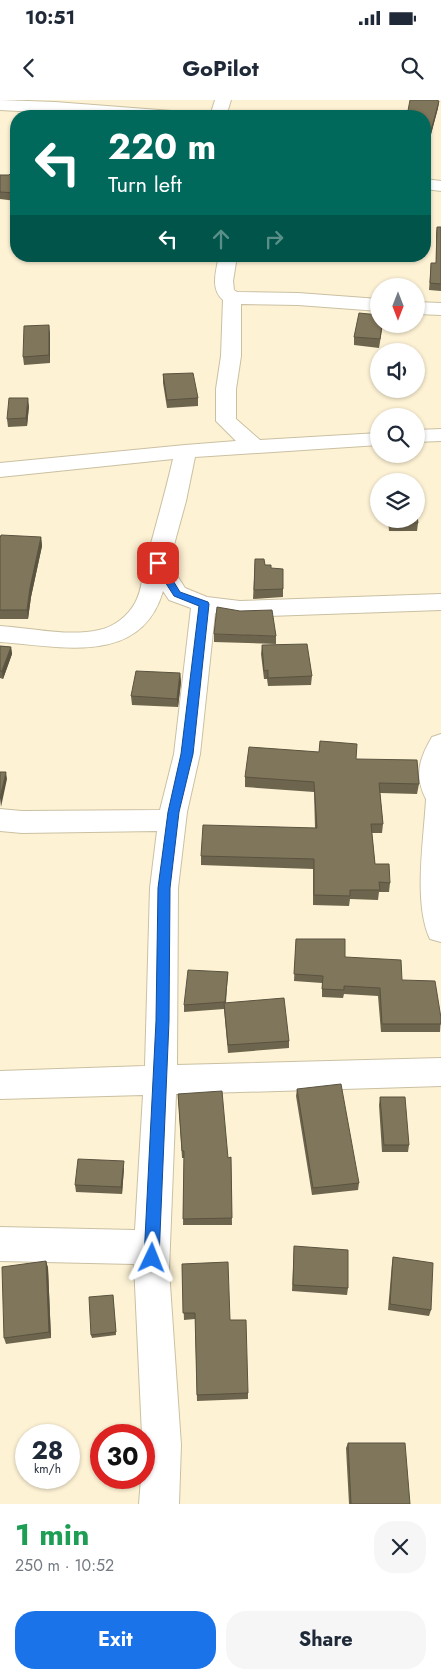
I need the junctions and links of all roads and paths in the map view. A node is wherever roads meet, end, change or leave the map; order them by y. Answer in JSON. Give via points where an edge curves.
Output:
{"nodes":[{"id":1,"x":0,"y":105,"type":"edge"},
{"id":2,"x":113,"y":106,"type":"edge"},
{"id":3,"x":137,"y":110,"type":"edge"},
{"id":4,"x":227,"y":262,"type":"edge"},
{"id":5,"x":232,"y":298,"type":"junction"},
{"id":6,"x":370,"y":304,"type":"edge"},
{"id":7,"x":425,"y":308,"type":"edge"},
{"id":8,"x":441,"y":309,"type":"edge"},
{"id":9,"x":441,"y":434,"type":"edge"},
{"id":10,"x":425,"y":435,"type":"edge"},
{"id":11,"x":370,"y":440,"type":"edge"},
{"id":12,"x":254,"y":446,"type":"junction"},
{"id":13,"x":184,"y":451,"type":"junction"},
{"id":14,"x":0,"y":470,"type":"edge"},
{"id":15,"x":158,"y":563,"type":"junction"},
{"id":16,"x":441,"y":602,"type":"edge"},
{"id":17,"x":204,"y":604,"type":"junction"},
{"id":18,"x":0,"y":634,"type":"edge"},
{"id":19,"x":441,"y":744,"type":"edge"},
{"id":20,"x":440,"y":796,"type":"edge"},
{"id":21,"x":0,"y":820,"type":"edge"},
{"id":22,"x":172,"y":820,"type":"junction"},
{"id":23,"x":441,"y":930,"type":"edge"},
{"id":24,"x":441,"y":1072,"type":"edge"},
{"id":25,"x":160,"y":1080,"type":"junction"},
{"id":26,"x":0,"y":1085,"type":"edge"},
{"id":27,"x":0,"y":1244,"type":"edge"},
{"id":28,"x":152,"y":1247,"type":"junction"},
{"id":29,"x":159,"y":1504,"type":"edge"}],
"edges":[{"from":1,"to":2,"type":"street"},
{"from":2,"to":3,"type":"street"},
{"from":4,"to":5,"type":"street","via":[[225,292]]},
{"from":5,"to":6,"type":"street"},
{"from":5,"to":12,"type":"street","via":[[226,421]]},
{"from":7,"to":8,"type":"street"},
{"from":9,"to":10,"type":"street"},
{"from":11,"to":12,"type":"street"},
{"from":12,"to":13,"type":"street"},
{"from":13,"to":14,"type":"street"},
{"from":13,"to":15,"type":"street","via":[[175,501]]},
{"from":15,"to":17,"type":"street","via":[[177,594]]},
{"from":15,"to":18,"type":"street","via":[[146,606],[133,625],[113,635],[74,642]]},
{"from":16,"to":17,"type":"street","via":[[248,609]]},
{"from":17,"to":22,"type":"street","via":[[187,754]]},
{"from":19,"to":20,"type":"street","via":[[434,762],[433,782]]},
{"from":20,"to":23,"type":"street","via":[[435,902]]},
{"from":21,"to":22,"type":"street"},
{"from":22,"to":25,"type":"street","via":[[164,888]]},
{"from":24,"to":25,"type":"street"},
{"from":25,"to":26,"type":"street"},
{"from":25,"to":28,"type":"street"},
{"from":27,"to":28,"type":"street"},
{"from":28,"to":29,"type":"street","via":[[162,1444]]}]}
